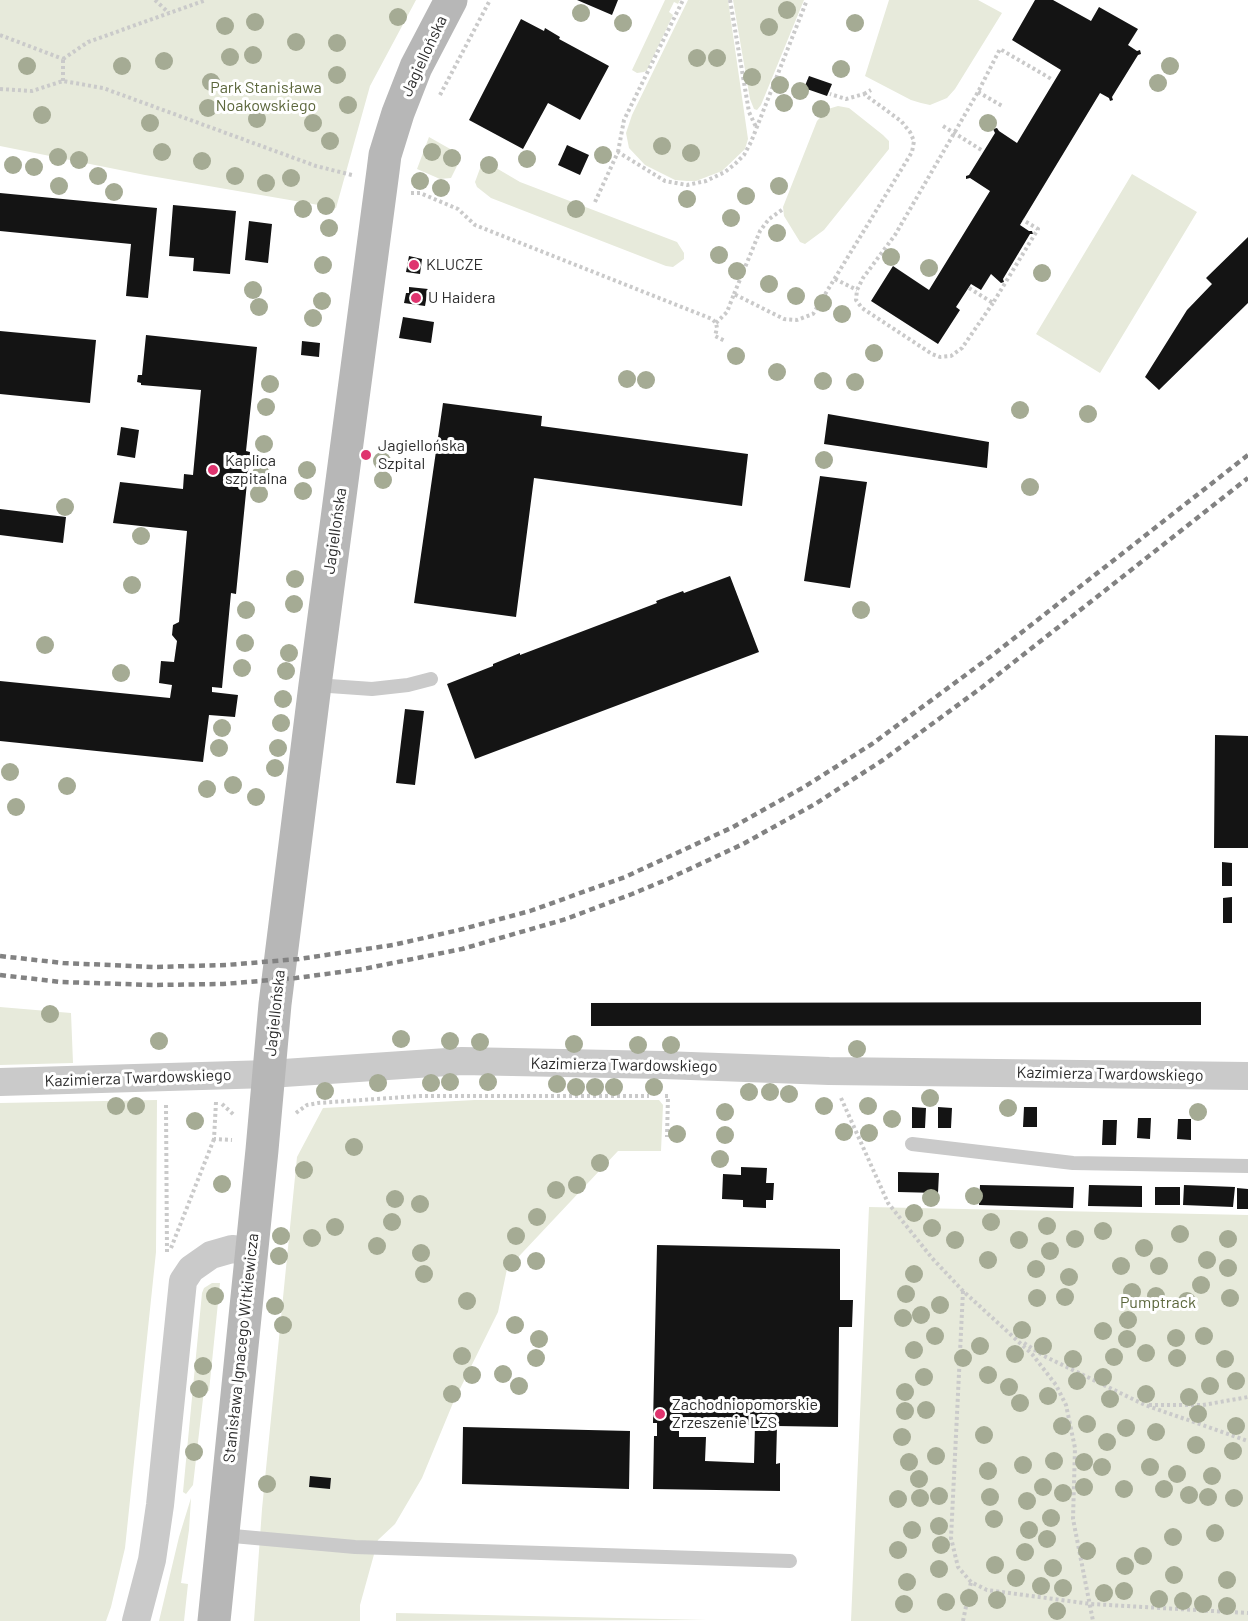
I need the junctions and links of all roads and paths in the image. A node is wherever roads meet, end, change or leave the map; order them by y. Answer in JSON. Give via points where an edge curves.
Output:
{"nodes":[{"id":1,"x":155,"y":0,"type":"edge"},
{"id":2,"x":206,"y":0,"type":"edge"},
{"id":3,"x":451,"y":0,"type":"edge"},
{"id":4,"x":490,"y":0,"type":"edge"},
{"id":5,"x":683,"y":0,"type":"edge"},
{"id":6,"x":730,"y":0,"type":"edge"},
{"id":7,"x":807,"y":0,"type":"edge"},
{"id":8,"x":170,"y":13,"type":"junction"},
{"id":9,"x":0,"y":35,"type":"edge"},
{"id":10,"x":63,"y":59,"type":"junction"},
{"id":11,"x":1053,"y":80,"type":"dead end"},
{"id":12,"x":63,"y":81,"type":"junction"},
{"id":13,"x":0,"y":89,"type":"edge"},
{"id":14,"x":871,"y":90,"type":"dead end"},
{"id":15,"x":978,"y":92,"type":"junction"},
{"id":16,"x":830,"y":94,"type":"dead end"},
{"id":17,"x":864,"y":94,"type":"junction"},
{"id":18,"x":435,"y":105,"type":"dead end"},
{"id":19,"x":1004,"y":107,"type":"dead end"},
{"id":20,"x":943,"y":126,"type":"dead end"},
{"id":21,"x":756,"y":128,"type":"junction"},
{"id":22,"x":954,"y":133,"type":"junction"},
{"id":23,"x":618,"y":152,"type":"junction"},
{"id":24,"x":983,"y":152,"type":"dead end"},
{"id":25,"x":356,"y":176,"type":"dead end"},
{"id":26,"x":405,"y":194,"type":"dead end"},
{"id":27,"x":595,"y":202,"type":"dead end"},
{"id":28,"x":783,"y":209,"type":"dead end"},
{"id":29,"x":1023,"y":220,"type":"dead end"},
{"id":30,"x":834,"y":279,"type":"junction"},
{"id":31,"x":969,"y":288,"type":"dead end"},
{"id":32,"x":856,"y":290,"type":"junction"},
{"id":33,"x":734,"y":294,"type":"junction"},
{"id":34,"x":993,"y":303,"type":"junction"},
{"id":35,"x":716,"y":323,"type":"junction"},
{"id":36,"x":725,"y":341,"type":"dead end"},
{"id":37,"x":431,"y":679,"type":"dead end"},
{"id":38,"x":315,"y":685,"type":"junction"},
{"id":39,"x":829,"y":1071,"type":"junction"},
{"id":40,"x":269,"y":1074,"type":"junction"},
{"id":41,"x":1248,"y":1076,"type":"edge"},
{"id":42,"x":0,"y":1082,"type":"edge"},
{"id":43,"x":165,"y":1095,"type":"dead end"},
{"id":44,"x":651,"y":1096,"type":"dead end"},
{"id":45,"x":662,"y":1096,"type":"dead end"},
{"id":46,"x":216,"y":1099,"type":"dead end"},
{"id":47,"x":318,"y":1103,"type":"dead end"},
{"id":48,"x":667,"y":1137,"type":"dead end"},
{"id":49,"x":242,"y":1140,"type":"dead end"},
{"id":50,"x":912,"y":1144,"type":"dead end"},
{"id":51,"x":1248,"y":1167,"type":"edge"},
{"id":52,"x":251,"y":1251,"type":"junction"},
{"id":53,"x":166,"y":1260,"type":"dead end"},
{"id":54,"x":963,"y":1291,"type":"junction"},
{"id":55,"x":1014,"y":1338,"type":"junction"},
{"id":56,"x":1248,"y":1397,"type":"edge"},
{"id":57,"x":1145,"y":1405,"type":"junction"},
{"id":58,"x":1248,"y":1440,"type":"edge"},
{"id":59,"x":222,"y":1535,"type":"junction"},
{"id":60,"x":790,"y":1561,"type":"dead end"},
{"id":61,"x":971,"y":1582,"type":"junction"},
{"id":62,"x":1090,"y":1604,"type":"junction"},
{"id":63,"x":1248,"y":1613,"type":"edge"},
{"id":64,"x":136,"y":1621,"type":"edge"},
{"id":65,"x":214,"y":1621,"type":"edge"},
{"id":66,"x":963,"y":1621,"type":"edge"},
{"id":67,"x":1094,"y":1621,"type":"edge"}],
"edges":[{"from":1,"to":8,"type":"path"},
{"from":2,"to":8,"type":"path"},
{"from":3,"to":38,"type":"street","name":"Jagiellońska","via":[[416,68],[386,155]]},
{"from":4,"to":18,"type":"path"},
{"from":5,"to":23,"type":"path","via":[[624,120]]},
{"from":6,"to":21,"type":"path","via":[[749,112]]},
{"from":7,"to":21,"type":"path"},
{"from":8,"to":10,"type":"path","via":[[88,42]]},
{"from":9,"to":10,"type":"path"},
{"from":10,"to":12,"type":"path"},
{"from":11,"to":15,"type":"path","via":[[1000,49]]},
{"from":12,"to":13,"type":"path","via":[[32,91]]},
{"from":12,"to":25,"type":"path","via":[[103,88],[316,166]]},
{"from":14,"to":17,"type":"path"},
{"from":15,"to":19,"type":"path"},
{"from":15,"to":22,"type":"path"},
{"from":16,"to":17,"type":"path","via":[[846,99]]},
{"from":17,"to":30,"type":"path","via":[[901,121],[914,141],[912,152]]},
{"from":20,"to":22,"type":"path"},
{"from":21,"to":23,"type":"path","via":[[736,163],[706,181],[687,185],[665,181]]},
{"from":22,"to":24,"type":"path"},
{"from":22,"to":32,"type":"path","via":[[895,235]]},
{"from":23,"to":27,"type":"path"},
{"from":26,"to":35,"type":"path","via":[[420,193],[458,209],[476,225]]},
{"from":28,"to":33,"type":"path","via":[[760,231]]},
{"from":29,"to":34,"type":"path","via":[[1038,229]]},
{"from":30,"to":32,"type":"path"},
{"from":30,"to":33,"type":"path","via":[[813,314],[798,320],[784,319]]},
{"from":31,"to":34,"type":"path"},
{"from":32,"to":34,"type":"path","via":[[856,300],[862,308],[940,357],[951,356],[962,348]]},
{"from":33,"to":35,"type":"path","via":[[727,312]]},
{"from":35,"to":36,"type":"path","via":[[715,336]]},
{"from":37,"to":38,"type":"lane","via":[[372,689]]},
{"from":38,"to":40,"type":"street","name":"Jagiellońska"},
{"from":39,"to":40,"type":"street","name":"Kazimierza Twardowskiego","via":[[462,1062]]},
{"from":39,"to":41,"type":"street","name":"Kazimierza Twardowskiego"},
{"from":39,"to":54,"type":"path","via":[[888,1203]]},
{"from":40,"to":42,"type":"street","name":"Kazimierza Twardowskiego"},
{"from":40,"to":52,"type":"street","name":"Stanisława Ignacego Witkiewicza"},
{"from":43,"to":53,"type":"path"},
{"from":44,"to":47,"type":"path","via":[[420,1096]]},
{"from":45,"to":48,"type":"path","via":[[668,1096]]},
{"from":46,"to":49,"type":"path","via":[[214,1139]]},
{"from":50,"to":51,"type":"lane","via":[[1073,1163]]},
{"from":52,"to":59,"type":"street","name":"Stanisława Ignacego Witkiewicza"},
{"from":52,"to":64,"type":"street","via":[[232,1249],[211,1255],[190,1269],[183,1281],[159,1516]]},
{"from":54,"to":55,"type":"path"},
{"from":54,"to":61,"type":"path","via":[[951,1538],[958,1567]]},
{"from":55,"to":57,"type":"path"},
{"from":55,"to":62,"type":"path","via":[[1045,1369],[1066,1404],[1075,1448],[1073,1519]]},
{"from":56,"to":57,"type":"path","via":[[1203,1406]]},
{"from":57,"to":58,"type":"path"},
{"from":59,"to":60,"type":"lane","via":[[355,1547]]},
{"from":59,"to":65,"type":"street","name":"Stanisława Ignacego Witkiewicza"},
{"from":61,"to":62,"type":"path","via":[[987,1590]]},
{"from":61,"to":66,"type":"path"},
{"from":62,"to":63,"type":"path"},
{"from":62,"to":67,"type":"path"}]}
